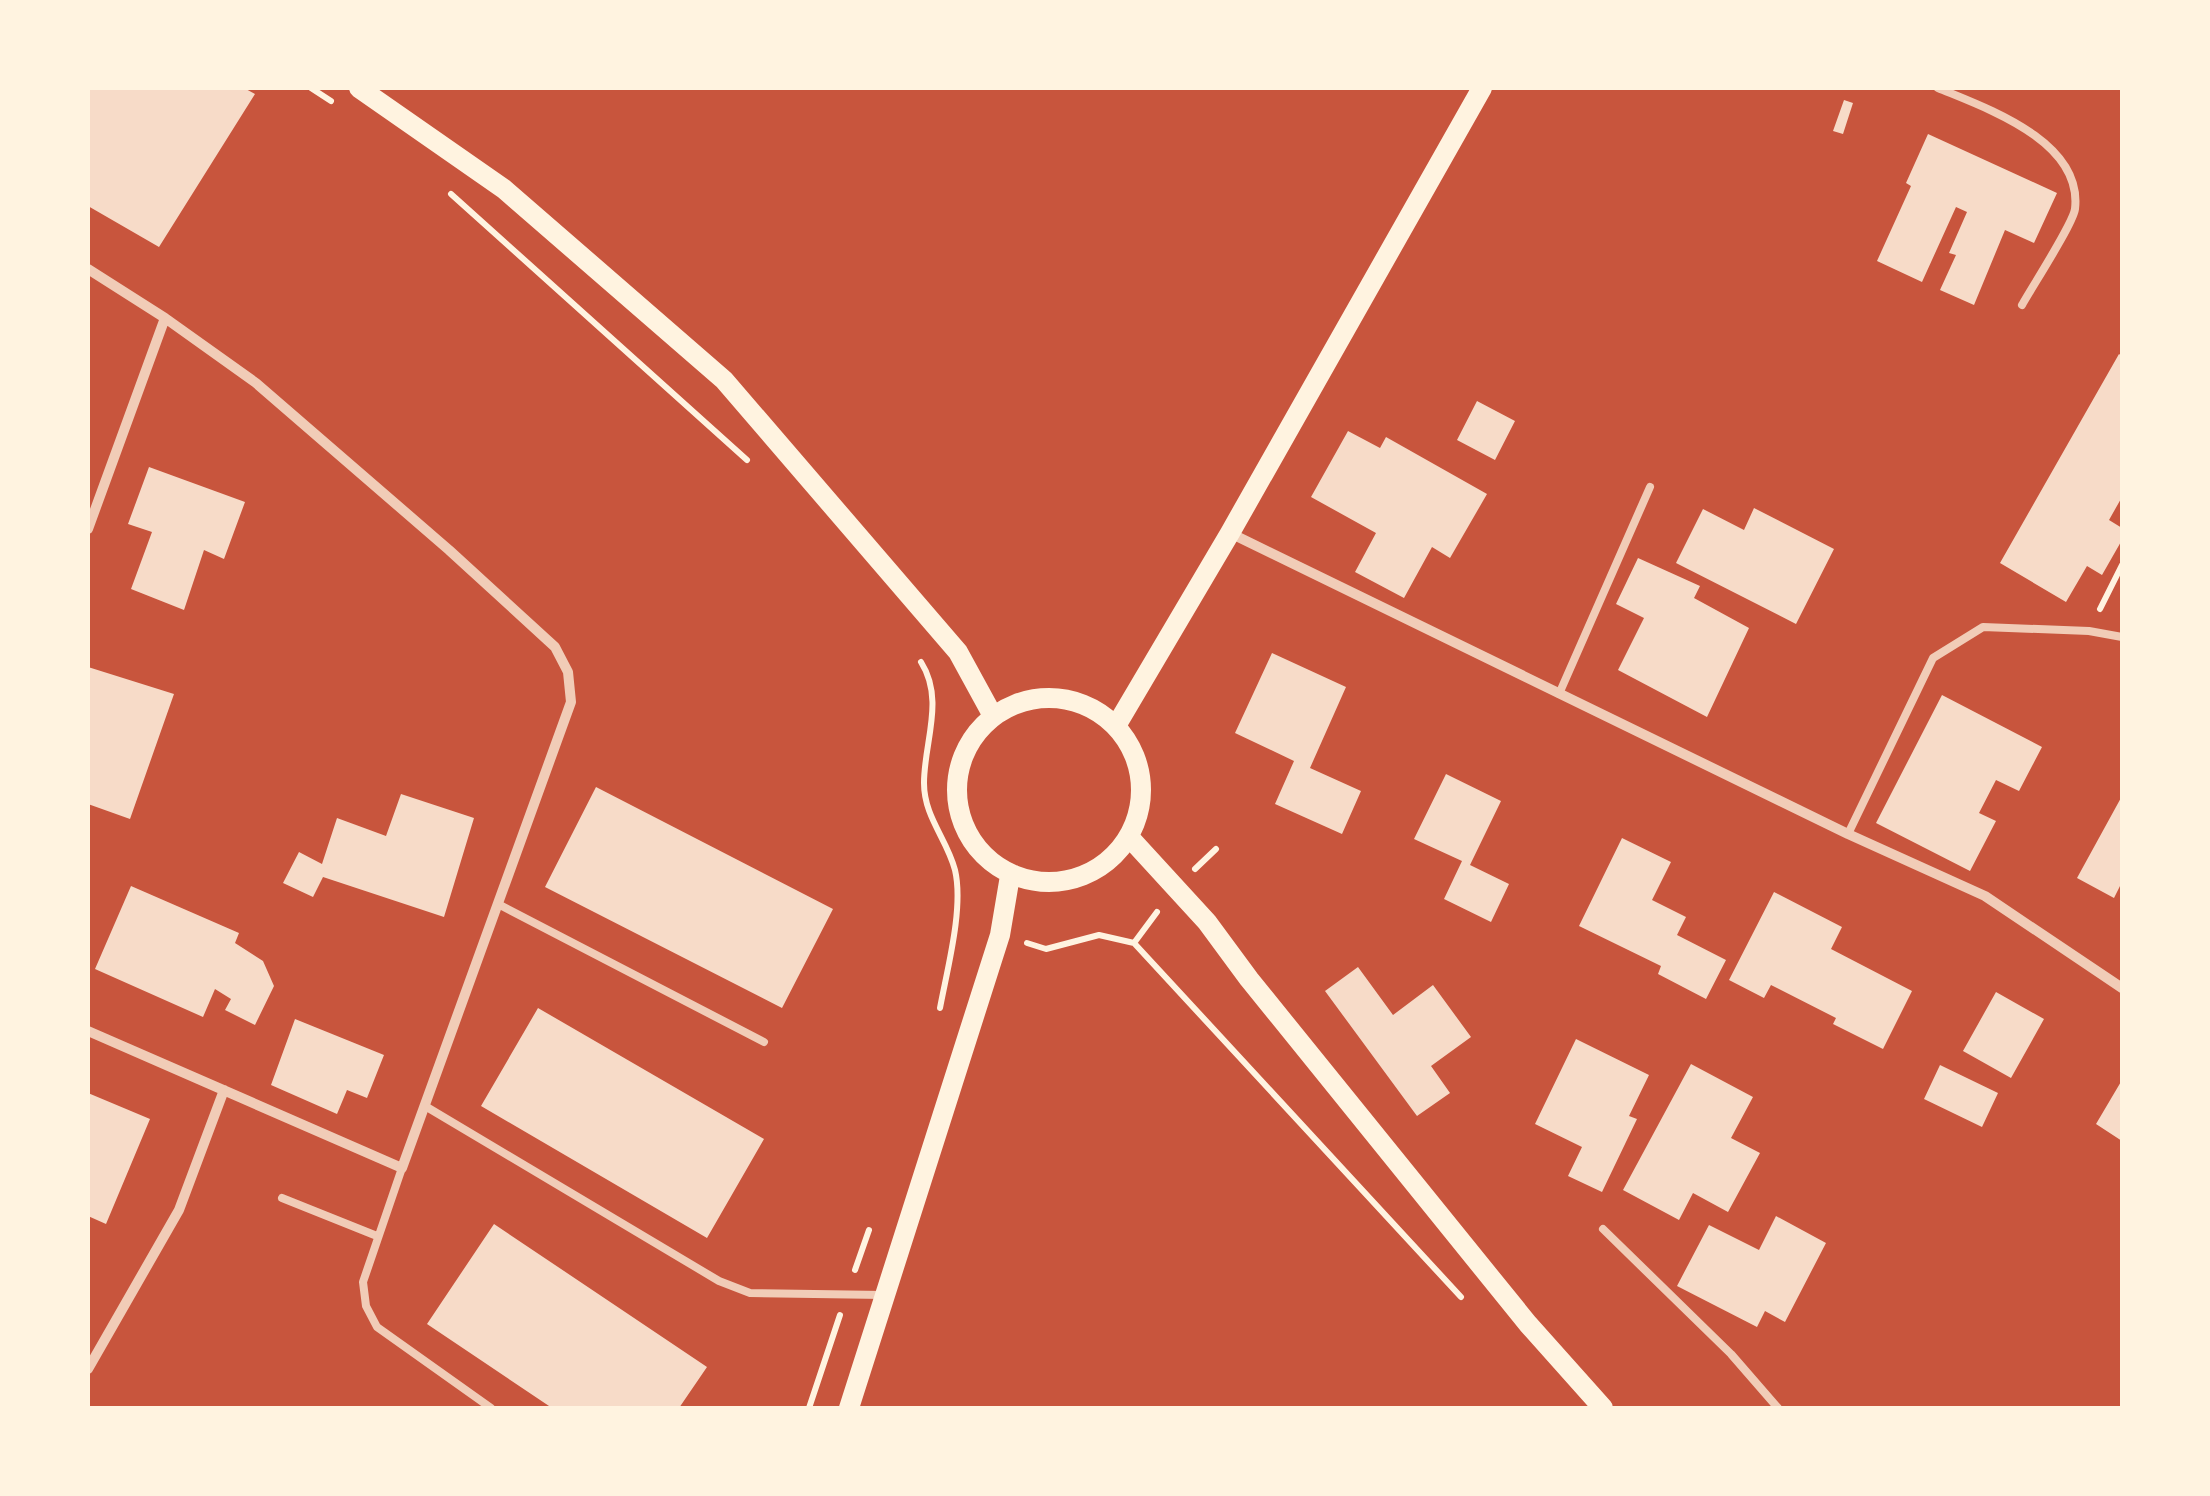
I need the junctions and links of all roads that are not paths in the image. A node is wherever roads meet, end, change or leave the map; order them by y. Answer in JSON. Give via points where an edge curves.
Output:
{"nodes":[{"id":1,"x":358,"y":88,"type":"edge"},
{"id":2,"x":1482,"y":88,"type":"edge"},
{"id":3,"x":1938,"y":88,"type":"edge"},
{"id":4,"x":88,"y":269,"type":"edge"},
{"id":5,"x":2022,"y":305,"type":"dead end"},
{"id":6,"x":165,"y":318,"type":"junction"},
{"id":7,"x":1650,"y":487,"type":"dead end"},
{"id":8,"x":88,"y":529,"type":"edge"},
{"id":9,"x":1230,"y":533,"type":"junction"},
{"id":10,"x":2122,"y":637,"type":"edge"},
{"id":11,"x":1559,"y":694,"type":"junction"},
{"id":12,"x":993,"y":716,"type":"junction"},
{"id":13,"x":1116,"y":726,"type":"junction"},
{"id":14,"x":1848,"y":834,"type":"junction"},
{"id":15,"x":1130,"y":838,"type":"junction"},
{"id":16,"x":1010,"y":876,"type":"junction"},
{"id":17,"x":498,"y":904,"type":"junction"},
{"id":18,"x":2122,"y":988,"type":"edge"},
{"id":19,"x":88,"y":1031,"type":"edge"},
{"id":20,"x":764,"y":1042,"type":"dead end"},
{"id":21,"x":224,"y":1090,"type":"junction"},
{"id":22,"x":425,"y":1106,"type":"junction"},
{"id":23,"x":402,"y":1168,"type":"junction"},
{"id":24,"x":282,"y":1198,"type":"dead end"},
{"id":25,"x":1603,"y":1229,"type":"dead end"},
{"id":26,"x":377,"y":1236,"type":"junction"},
{"id":27,"x":884,"y":1295,"type":"junction"},
{"id":28,"x":88,"y":1368,"type":"edge"},
{"id":29,"x":491,"y":1408,"type":"edge"},
{"id":30,"x":849,"y":1408,"type":"edge"},
{"id":31,"x":1603,"y":1408,"type":"edge"},
{"id":32,"x":1778,"y":1408,"type":"edge"}],
"edges":[{"from":1,"to":12,"type":"main road","via":[[504,189],[724,380],[958,652]]},
{"from":2,"to":9,"type":"main road"},
{"from":3,"to":5,"type":"lane","via":[[2008,118],[2044,142],[2072,176],[2075,211]]},
{"from":4,"to":6,"type":"street"},
{"from":6,"to":8,"type":"street"},
{"from":6,"to":17,"type":"street","via":[[256,383],[555,647],[568,672],[571,702]]},
{"from":7,"to":11,"type":"lane"},
{"from":9,"to":11,"type":"street"},
{"from":9,"to":13,"type":"main road"},
{"from":10,"to":14,"type":"lane","via":[[1983,627],[1934,658]]},
{"from":11,"to":14,"type":"street"},
{"from":12,"to":13,"type":"main road","via":[[1026,700],[1067,699]]},
{"from":12,"to":16,"type":"main road","via":[[970,740],[956,780],[958,813],[988,861]]},
{"from":13,"to":15,"type":"main road","via":[[1133,750],[1142,781]]},
{"from":14,"to":18,"type":"street","via":[[1985,896]]},
{"from":15,"to":16,"type":"main road","via":[[1093,873],[1057,884]]},
{"from":15,"to":31,"type":"main road","via":[[1208,922],[1516,1309]]},
{"from":16,"to":27,"type":"main road","via":[[1000,935]]},
{"from":17,"to":20,"type":"lane"},
{"from":17,"to":22,"type":"street"},
{"from":19,"to":21,"type":"street"},
{"from":21,"to":23,"type":"street"},
{"from":21,"to":28,"type":"street","via":[[179,1210]]},
{"from":22,"to":23,"type":"street"},
{"from":22,"to":27,"type":"lane","via":[[720,1281],[750,1293]]},
{"from":23,"to":26,"type":"lane"},
{"from":24,"to":26,"type":"lane"},
{"from":25,"to":32,"type":"lane"},
{"from":26,"to":29,"type":"lane","via":[[363,1282],[377,1327]]},
{"from":27,"to":30,"type":"main road"}]}
